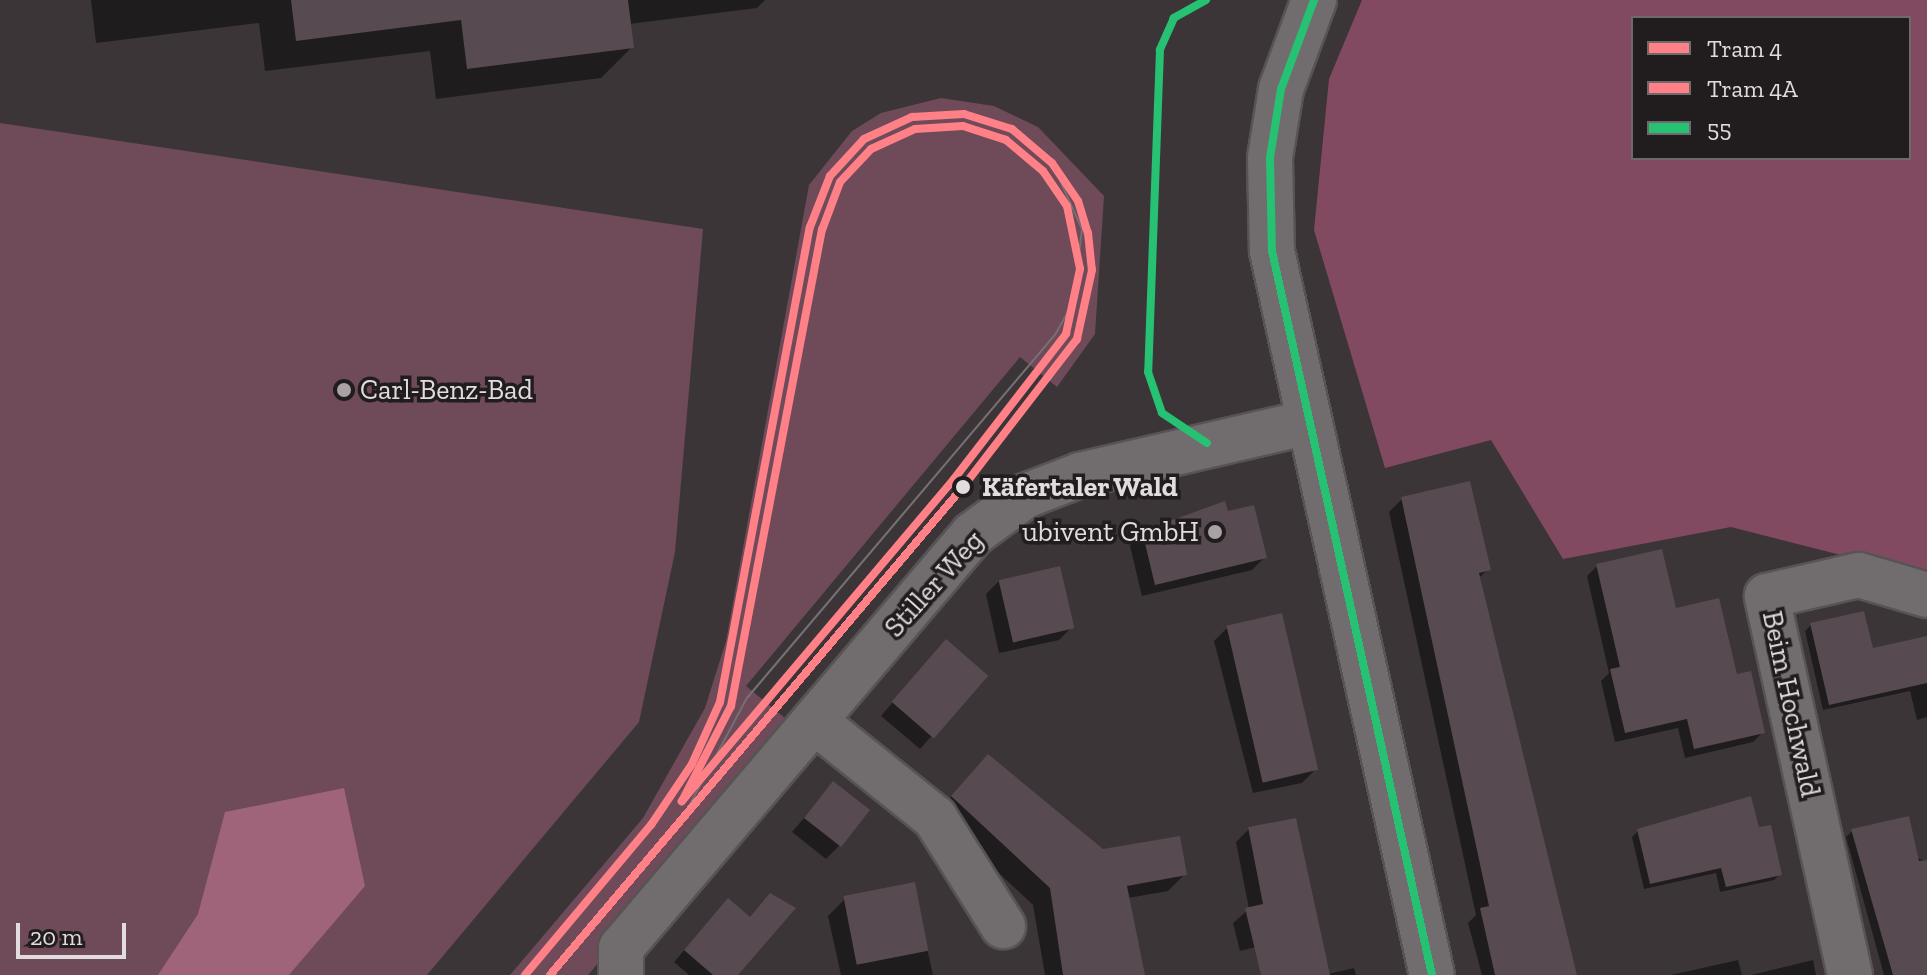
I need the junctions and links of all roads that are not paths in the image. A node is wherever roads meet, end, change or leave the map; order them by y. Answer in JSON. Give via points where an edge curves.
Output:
{"nodes":[{"id":1,"x":1314,"y":0,"type":"edge"},
{"id":2,"x":1309,"y":422,"type":"junction"},
{"id":3,"x":1927,"y":595,"type":"edge"},
{"id":4,"x":814,"y":721,"type":"junction"},
{"id":5,"x":1003,"y":926,"type":"dead end"},
{"id":6,"x":621,"y":975,"type":"edge"},
{"id":7,"x":1432,"y":975,"type":"edge"},
{"id":8,"x":1850,"y":975,"type":"edge"}],
"edges":[{"from":1,"to":2,"type":"street","via":[[1281,89],[1270,158],[1272,251]]},
{"from":2,"to":4,"type":"street","name":"Stiller Weg","via":[[1080,475],[1025,496],[973,534]]},
{"from":2,"to":7,"type":"street"},
{"from":3,"to":8,"type":"street","name":"Beim Hochwald","via":[[1859,575],[1767,596]]},
{"from":4,"to":5,"type":"street","via":[[935,818]]},
{"from":4,"to":6,"type":"street","name":"Stiller Weg","via":[[621,948]]}]}
